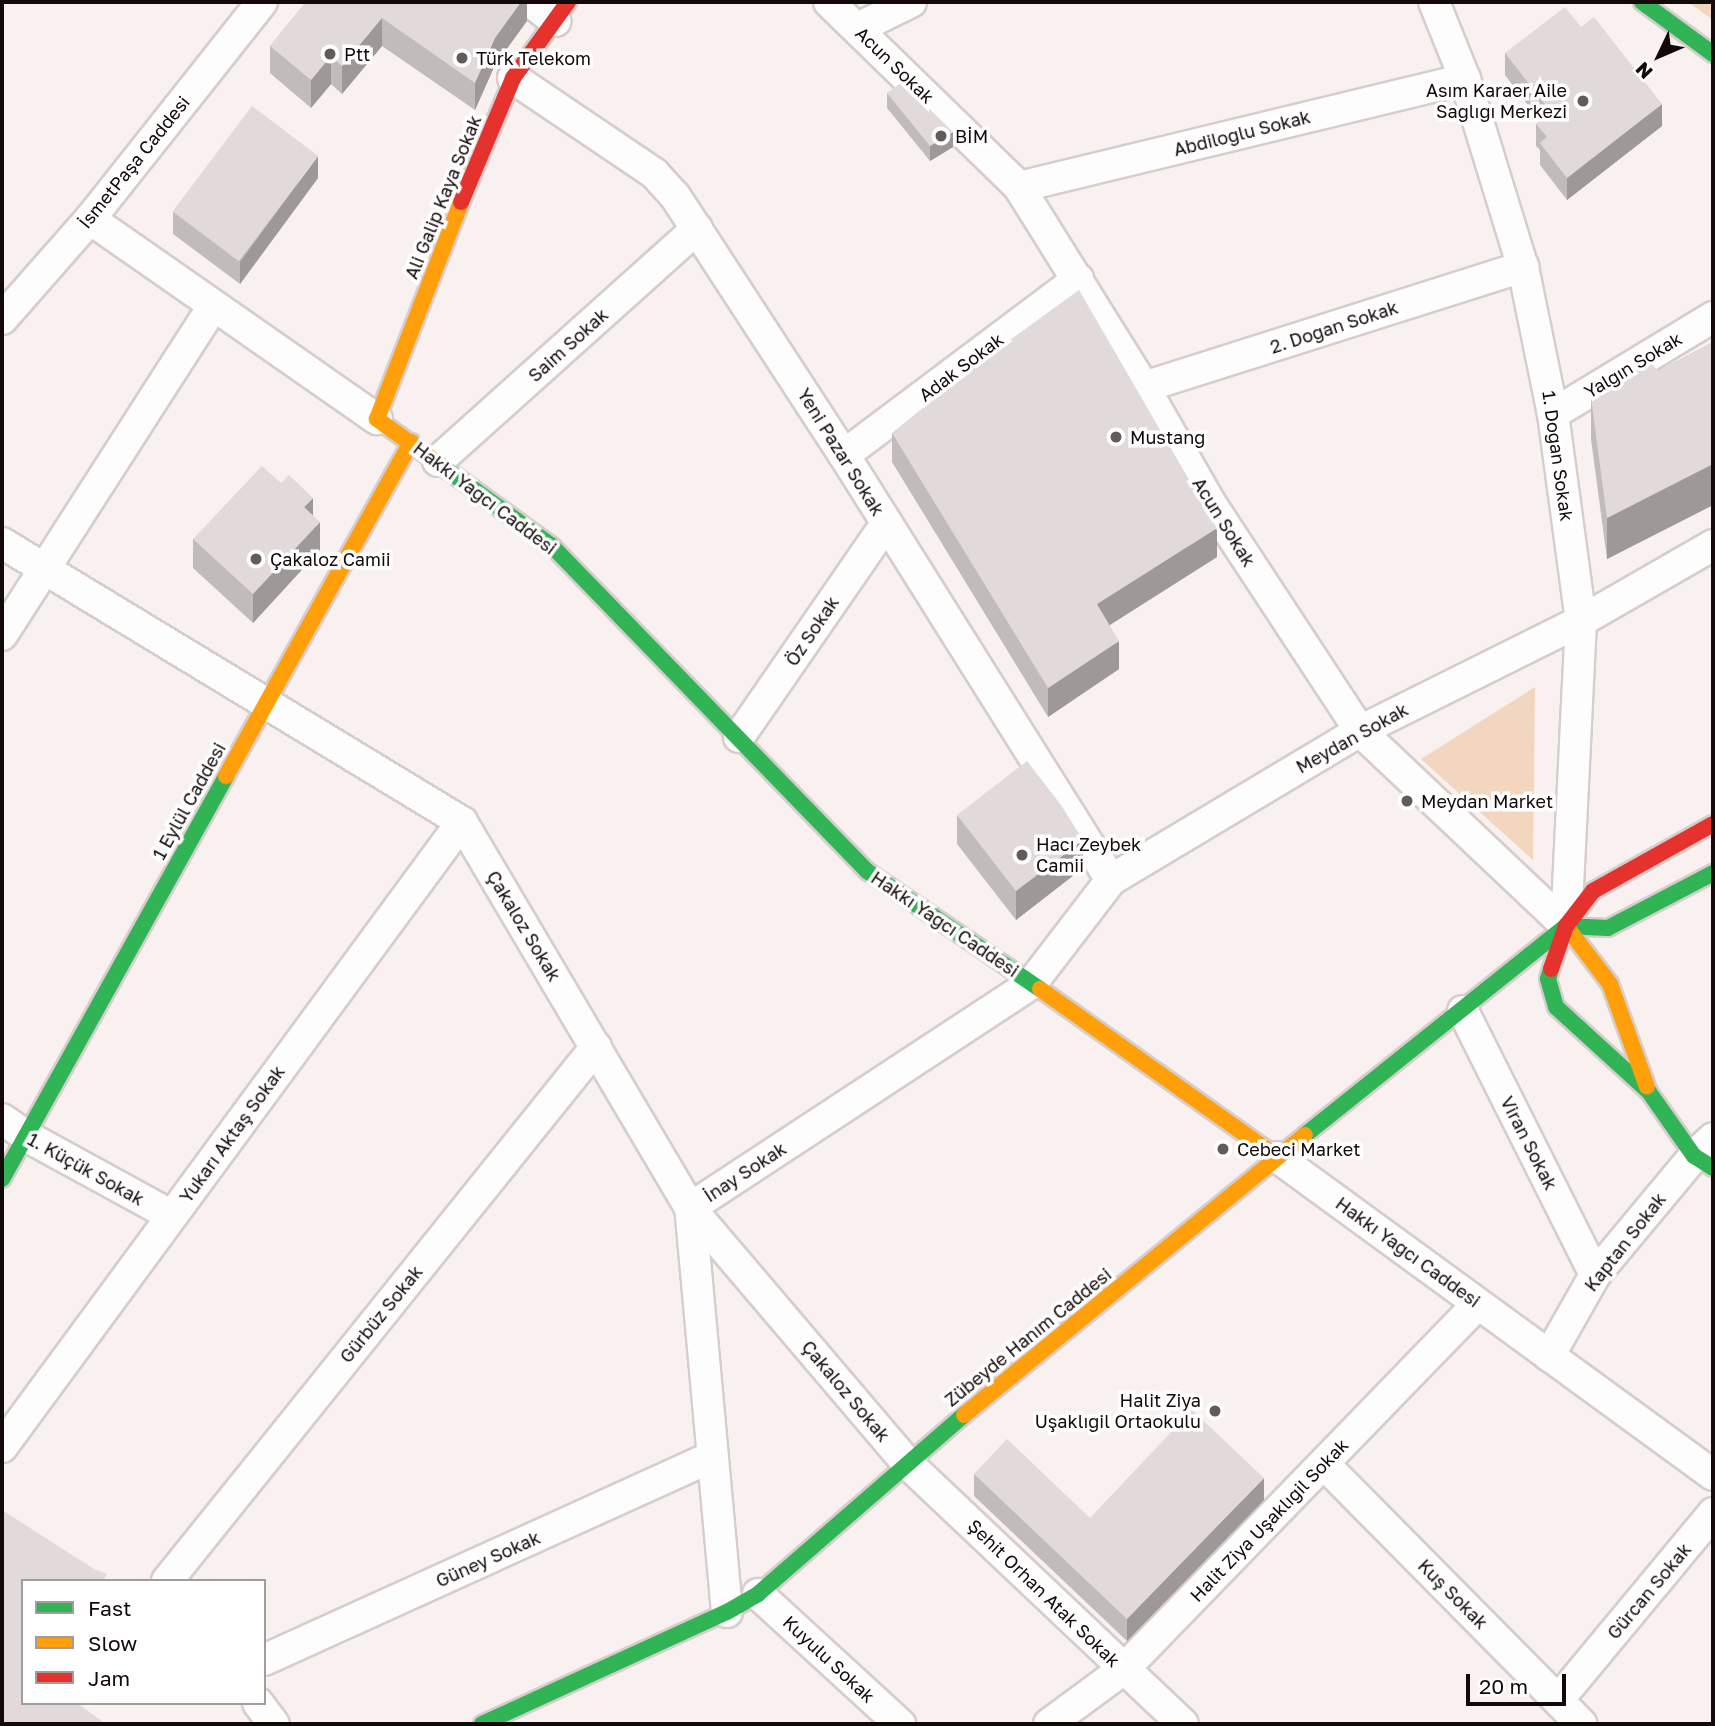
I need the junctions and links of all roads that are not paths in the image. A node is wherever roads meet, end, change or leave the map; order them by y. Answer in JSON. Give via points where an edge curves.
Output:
{"nodes":[{"id":1,"x":262,"y":2,"type":"edge"},
{"id":2,"x":531,"y":2,"type":"edge"},
{"id":3,"x":828,"y":2,"type":"edge"},
{"id":4,"x":911,"y":2,"type":"edge"},
{"id":5,"x":1434,"y":2,"type":"edge"},
{"id":6,"x":1642,"y":2,"type":"edge"},
{"id":7,"x":562,"y":11,"type":"edge"},
{"id":8,"x":858,"y":28,"type":"junction"},
{"id":9,"x":1713,"y":54,"type":"edge"},
{"id":10,"x":513,"y":78,"type":"junction"},
{"id":11,"x":1465,"y":79,"type":"junction"},
{"id":12,"x":1019,"y":187,"type":"junction"},
{"id":13,"x":90,"y":219,"type":"junction"},
{"id":14,"x":698,"y":229,"type":"junction"},
{"id":15,"x":1523,"y":267,"type":"junction"},
{"id":16,"x":1078,"y":279,"type":"junction"},
{"id":17,"x":213,"y":306,"type":"junction"},
{"id":18,"x":1713,"y":317,"type":"edge"},
{"id":19,"x":2,"y":319,"type":"edge"},
{"id":20,"x":1144,"y":387,"type":"junction"},
{"id":21,"x":1553,"y":414,"type":"junction"},
{"id":22,"x":377,"y":419,"type":"junction"},
{"id":23,"x":411,"y":443,"type":"junction"},
{"id":24,"x":844,"y":455,"type":"junction"},
{"id":25,"x":438,"y":461,"type":"junction"},
{"id":26,"x":886,"y":524,"type":"junction"},
{"id":27,"x":2,"y":543,"type":"edge"},
{"id":28,"x":1713,"y":545,"type":"edge"},
{"id":29,"x":44,"y":569,"type":"junction"},
{"id":30,"x":1581,"y":621,"type":"junction"},
{"id":31,"x":2,"y":635,"type":"edge"},
{"id":32,"x":266,"y":703,"type":"junction"},
{"id":33,"x":1360,"y":732,"type":"junction"},
{"id":34,"x":739,"y":737,"type":"junction"},
{"id":35,"x":462,"y":821,"type":"junction"},
{"id":36,"x":1713,"y":824,"type":"edge"},
{"id":37,"x":1713,"y":873,"type":"edge"},
{"id":38,"x":1111,"y":880,"type":"junction"},
{"id":39,"x":1566,"y":926,"type":"junction"},
{"id":40,"x":1032,"y":982,"type":"junction"},
{"id":41,"x":1462,"y":1011,"type":"junction"},
{"id":42,"x":596,"y":1047,"type":"junction"},
{"id":43,"x":1649,"y":1092,"type":"junction"},
{"id":44,"x":14,"y":1128,"type":"edge"},
{"id":45,"x":1707,"y":1154,"type":"edge"},
{"id":46,"x":1276,"y":1157,"type":"junction"},
{"id":47,"x":2,"y":1179,"type":"edge"},
{"id":48,"x":690,"y":1208,"type":"junction"},
{"id":49,"x":172,"y":1216,"type":"junction"},
{"id":50,"x":1595,"y":1275,"type":"junction"},
{"id":51,"x":1478,"y":1304,"type":"junction"},
{"id":52,"x":1549,"y":1356,"type":"junction"},
{"id":53,"x":2,"y":1447,"type":"edge"},
{"id":54,"x":712,"y":1457,"type":"junction"},
{"id":55,"x":906,"y":1462,"type":"junction"},
{"id":56,"x":1324,"y":1464,"type":"junction"},
{"id":57,"x":1713,"y":1475,"type":"edge"},
{"id":58,"x":1713,"y":1513,"type":"edge"},
{"id":59,"x":169,"y":1579,"type":"edge"},
{"id":60,"x":758,"y":1594,"type":"junction"},
{"id":61,"x":727,"y":1612,"type":"junction"},
{"id":62,"x":266,"y":1659,"type":"edge"},
{"id":63,"x":1124,"y":1669,"type":"junction"},
{"id":64,"x":1558,"y":1700,"type":"junction"},
{"id":65,"x":260,"y":1705,"type":"edge"},
{"id":66,"x":274,"y":1724,"type":"edge"},
{"id":67,"x":482,"y":1724,"type":"edge"},
{"id":68,"x":900,"y":1724,"type":"edge"},
{"id":69,"x":1049,"y":1724,"type":"edge"},
{"id":70,"x":1183,"y":1724,"type":"edge"},
{"id":71,"x":1581,"y":1724,"type":"edge"}],
"edges":[{"from":1,"to":13,"type":"street","name":"İsmetPaşa Caddesi"},
{"from":2,"to":7,"type":"street"},
{"from":3,"to":8,"type":"street","name":"Acun Sokak"},
{"from":4,"to":8,"type":"street"},
{"from":5,"to":11,"type":"street","name":"1. Doğan Sokak"},
{"from":6,"to":9,"type":"main road"},
{"from":7,"to":10,"type":"main road","name":"Ali Galip Kaya Sokak"},
{"from":8,"to":12,"type":"street","name":"Acun Sokak"},
{"from":10,"to":14,"type":"street","name":"Yeni Pazar Sokak","via":[[654,173]]},
{"from":10,"to":22,"type":"main road","name":"Ali Galip Kaya Sokak"},
{"from":11,"to":12,"type":"street","name":"Abdiloğlu Sokak"},
{"from":11,"to":15,"type":"street","name":"1. Doğan Sokak"},
{"from":12,"to":16,"type":"street","name":"Acun Sokak"},
{"from":13,"to":17,"type":"street","name":"Hakkı Yağcı Caddesi"},
{"from":13,"to":19,"type":"street","name":"İsmetPaşa Caddesi"},
{"from":14,"to":24,"type":"street","name":"Yeni Pazar Sokak"},
{"from":14,"to":25,"type":"street","name":"Saim Sokak"},
{"from":15,"to":20,"type":"street","name":"2. Doğan Sokak"},
{"from":15,"to":21,"type":"street","name":"1. Doğan Sokak"},
{"from":16,"to":20,"type":"street","name":"Acun Sokak"},
{"from":16,"to":24,"type":"street","name":"Adak Sokak"},
{"from":17,"to":22,"type":"street","name":"Hakkı Yağcı Caddesi"},
{"from":17,"to":29,"type":"street"},
{"from":18,"to":21,"type":"street","name":"Yalgın Sokak"},
{"from":20,"to":33,"type":"street","name":"Acun Sokak","via":[[1211,504]]},
{"from":21,"to":30,"type":"street","name":"1. Doğan Sokak"},
{"from":22,"to":23,"type":"main road","name":"Hakkı Yağcı Caddesi"},
{"from":23,"to":25,"type":"main road","name":"Hakkı Yağcı Caddesi"},
{"from":23,"to":32,"type":"main road","name":"1 Eylül Caddesi"},
{"from":24,"to":26,"type":"street","name":"Yeni Pazar Sokak"},
{"from":25,"to":34,"type":"main road","name":"Hakkı Yağcı Caddesi","via":[[552,546]]},
{"from":26,"to":34,"type":"street","name":"Öz Sokak"},
{"from":26,"to":38,"type":"street","name":"Yeni Pazar Sokak"},
{"from":27,"to":29,"type":"street","name":"Çakaloz Sokak"},
{"from":28,"to":30,"type":"street","name":"Meydan Sokak"},
{"from":29,"to":31,"type":"street"},
{"from":29,"to":32,"type":"street","name":"Çakaloz Sokak"},
{"from":30,"to":33,"type":"street","name":"Meydan Sokak"},
{"from":30,"to":39,"type":"street","name":"1. Doğan Sokak"},
{"from":32,"to":35,"type":"street","name":"Çakaloz Sokak"},
{"from":32,"to":44,"type":"main road","name":"1 Eylül Caddesi"},
{"from":33,"to":38,"type":"street","name":"Meydan Sokak"},
{"from":33,"to":39,"type":"street","name":"Acun Sokak"},
{"from":34,"to":40,"type":"main road","name":"Hakkı Yağcı Caddesi","via":[[867,871]]},
{"from":35,"to":42,"type":"street","name":"Çakaloz Sokak"},
{"from":35,"to":49,"type":"street","name":"Yukarı Aktaş Sokak"},
{"from":36,"to":39,"type":"main road","name":"Zübeyde Hanım Caddesi","via":[[1592,891]]},
{"from":37,"to":39,"type":"main road","via":[[1608,928]]},
{"from":38,"to":40,"type":"street","name":"Meydan Sokak"},
{"from":39,"to":41,"type":"main road","name":"Zübeyde Hanım Caddesi"},
{"from":39,"to":43,"type":"main road","via":[[1610,984]]},
{"from":39,"to":43,"type":"main road","via":[[1548,979],[1556,1007]]},
{"from":40,"to":46,"type":"main road","name":"Hakkı Yağcı Caddesi"},
{"from":40,"to":48,"type":"street","name":"İnay Sokak"},
{"from":41,"to":46,"type":"main road","name":"Zübeyde Hanım Caddesi"},
{"from":41,"to":50,"type":"street","name":"Viran Sokak"},
{"from":42,"to":48,"type":"street","name":"Çakaloz Sokak"},
{"from":42,"to":59,"type":"street","name":"Gürbüz Sokak"},
{"from":43,"to":45,"type":"main road"},
{"from":44,"to":47,"type":"main road","name":"1 Eylül Caddesi"},
{"from":44,"to":49,"type":"street","name":"1. Küçük Sokak"},
{"from":45,"to":50,"type":"street","name":"Kaptan Sokak"},
{"from":46,"to":51,"type":"street","name":"Hakkı Yağcı Caddesi"},
{"from":46,"to":55,"type":"main road","name":"Zübeyde Hanım Caddesi"},
{"from":48,"to":54,"type":"street","name":"İnay Sokak"},
{"from":48,"to":55,"type":"street","name":"Çakaloz Sokak"},
{"from":49,"to":53,"type":"street","name":"Yukarı Aktaş Sokak"},
{"from":50,"to":52,"type":"street","name":"Kaptan Sokak"},
{"from":51,"to":52,"type":"street","name":"Hakkı Yağcı Caddesi"},
{"from":51,"to":56,"type":"street","name":"Halit Ziya Uşaklıgil Sokak"},
{"from":52,"to":57,"type":"street","name":"Hakkı Yağcı Caddesi"},
{"from":54,"to":61,"type":"street","name":"İnay Sokak"},
{"from":54,"to":62,"type":"street","name":"Güney Sokak"},
{"from":55,"to":60,"type":"main road","name":"Zübeyde Hanım Caddesi"},
{"from":55,"to":63,"type":"street","name":"Şehit Orhan Atak Sokak"},
{"from":56,"to":63,"type":"street","name":"Halit Ziya Uşaklıgil Sokak"},
{"from":56,"to":64,"type":"street","name":"Kuş Sokak"},
{"from":58,"to":64,"type":"street","name":"Gürcan Sokak"},
{"from":60,"to":61,"type":"main road","name":"Zübeyde Hanım Caddesi"},
{"from":60,"to":68,"type":"street","name":"Kuyulu Sokak"},
{"from":61,"to":67,"type":"main road","name":"Zübeyde Hanım Caddesi"},
{"from":63,"to":69,"type":"street","name":"Halit Ziya Uşaklıgil Sokak"},
{"from":63,"to":70,"type":"street","name":"Şehit Orhan Atak Sokak"},
{"from":64,"to":71,"type":"street","name":"Kuş Sokak"},
{"from":65,"to":66,"type":"street"}]}
